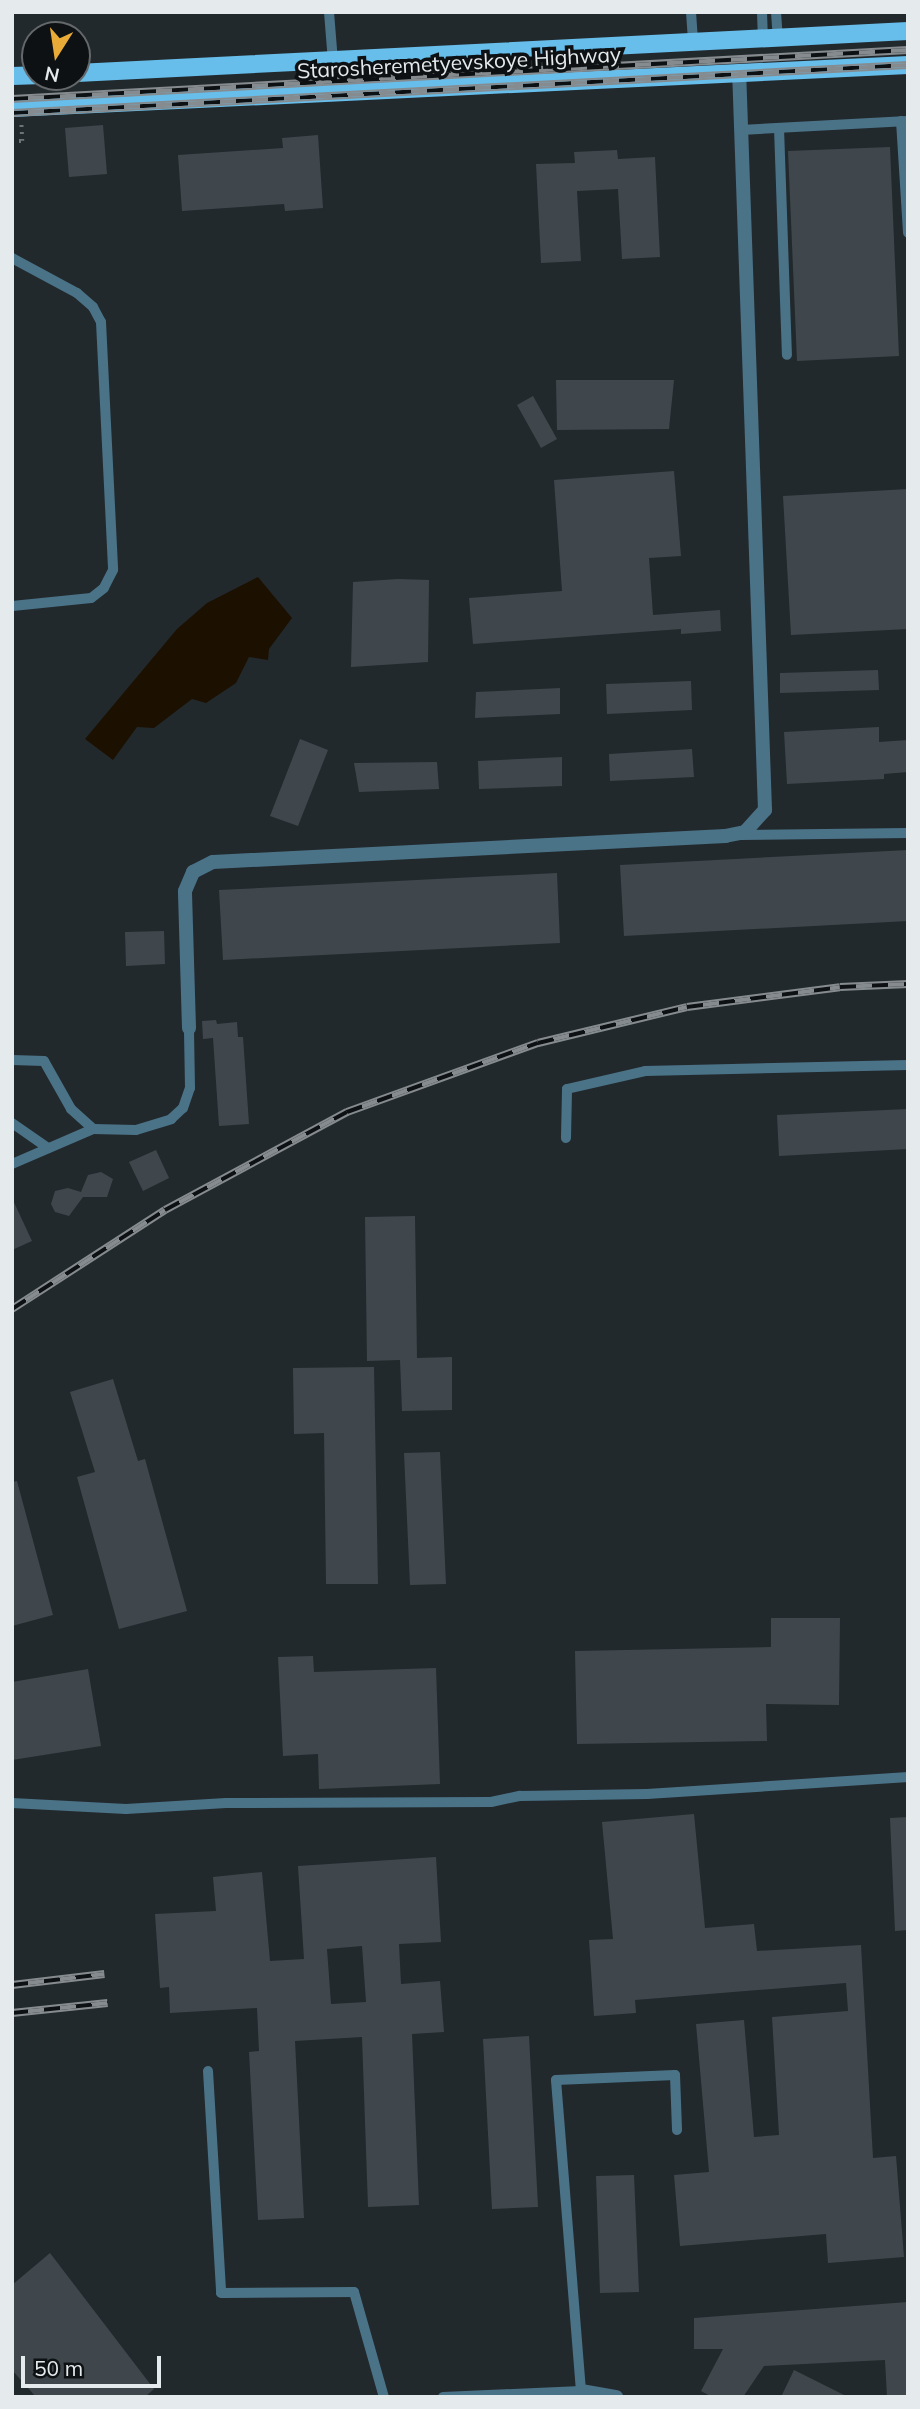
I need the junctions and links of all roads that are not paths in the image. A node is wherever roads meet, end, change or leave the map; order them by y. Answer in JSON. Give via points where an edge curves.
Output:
{"nodes":[{"id":1,"x":329,"y":12,"type":"edge"},
{"id":2,"x":691,"y":12,"type":"edge"},
{"id":3,"x":762,"y":12,"type":"edge"},
{"id":4,"x":776,"y":12,"type":"edge"},
{"id":5,"x":908,"y":31,"type":"edge"},
{"id":6,"x":770,"y":38,"type":"junction"},
{"id":7,"x":693,"y":43,"type":"junction"},
{"id":8,"x":333,"y":62,"type":"junction"},
{"id":9,"x":908,"y":65,"type":"edge"},
{"id":10,"x":739,"y":71,"type":"junction"},
{"id":11,"x":91,"y":72,"type":"edge"},
{"id":12,"x":12,"y":108,"type":"edge"},
{"id":13,"x":904,"y":121,"type":"edge"},
{"id":14,"x":779,"y":128,"type":"junction"},
{"id":15,"x":741,"y":130,"type":"junction"},
{"id":16,"x":908,"y":233,"type":"edge"},
{"id":17,"x":12,"y":258,"type":"edge"},
{"id":18,"x":787,"y":355,"type":"dead end"},
{"id":19,"x":12,"y":606,"type":"edge"},
{"id":20,"x":908,"y":833,"type":"edge"},
{"id":21,"x":725,"y":836,"type":"junction"},
{"id":22,"x":189,"y":1028,"type":"joint"},
{"id":23,"x":12,"y":1060,"type":"edge"},
{"id":24,"x":908,"y":1065,"type":"edge"},
{"id":25,"x":12,"y":1123,"type":"edge"},
{"id":26,"x":93,"y":1129,"type":"junction"},
{"id":27,"x":566,"y":1138,"type":"dead end"},
{"id":28,"x":48,"y":1148,"type":"junction"},
{"id":29,"x":12,"y":1164,"type":"edge"},
{"id":30,"x":908,"y":1777,"type":"edge"},
{"id":31,"x":12,"y":1803,"type":"edge"},
{"id":32,"x":208,"y":2071,"type":"dead end"},
{"id":33,"x":677,"y":2130,"type":"dead end"},
{"id":34,"x":580,"y":2391,"type":"junction"},
{"id":35,"x":384,"y":2397,"type":"edge"},
{"id":36,"x":443,"y":2397,"type":"edge"},
{"id":37,"x":616,"y":2397,"type":"edge"}],
"edges":[{"from":1,"to":8,"type":"lane"},
{"from":2,"to":7,"type":"lane"},
{"from":3,"to":6,"type":"lane"},
{"from":4,"to":6,"type":"lane"},
{"from":5,"to":6,"type":"main road","name":"Starosheremetyevskoye Highway"},
{"from":6,"to":7,"type":"main road","name":"Starosheremetyevskoye Highway"},
{"from":7,"to":8,"type":"main road","name":"Starosheremetyevskoye Highway"},
{"from":8,"to":11,"type":"main road","name":"Starosheremetyevskoye Highway"},
{"from":9,"to":10,"type":"main road","name":"Starosheremetyevskoye Highway"},
{"from":10,"to":12,"type":"main road","name":"Starosheremetyevskoye Highway"},
{"from":10,"to":15,"type":"street"},
{"from":13,"to":14,"type":"lane"},
{"from":13,"to":16,"type":"lane"},
{"from":14,"to":15,"type":"lane"},
{"from":14,"to":18,"type":"lane"},
{"from":15,"to":21,"type":"street","via":[[767,792],[757,822],[745,832]]},
{"from":17,"to":19,"type":"lane","via":[[77,293],[101,322],[113,570],[104,588],[91,598]]},
{"from":20,"to":21,"type":"lane"},
{"from":21,"to":22,"type":"street","via":[[213,862],[193,872],[185,891]]},
{"from":22,"to":26,"type":"lane","via":[[190,1088],[183,1108],[156,1126]]},
{"from":23,"to":26,"type":"lane","via":[[44,1061],[71,1109]]},
{"from":24,"to":27,"type":"lane","via":[[645,1071],[567,1088]]},
{"from":25,"to":28,"type":"lane"},
{"from":26,"to":28,"type":"lane"},
{"from":28,"to":29,"type":"lane"},
{"from":30,"to":31,"type":"lane","via":[[647,1794],[520,1796],[491,1802],[226,1803],[126,1809]]},
{"from":32,"to":35,"type":"lane","via":[[221,2293],[354,2292]]},
{"from":33,"to":34,"type":"lane","via":[[675,2075],[556,2080]]},
{"from":34,"to":36,"type":"lane"},
{"from":34,"to":37,"type":"street"}]}
